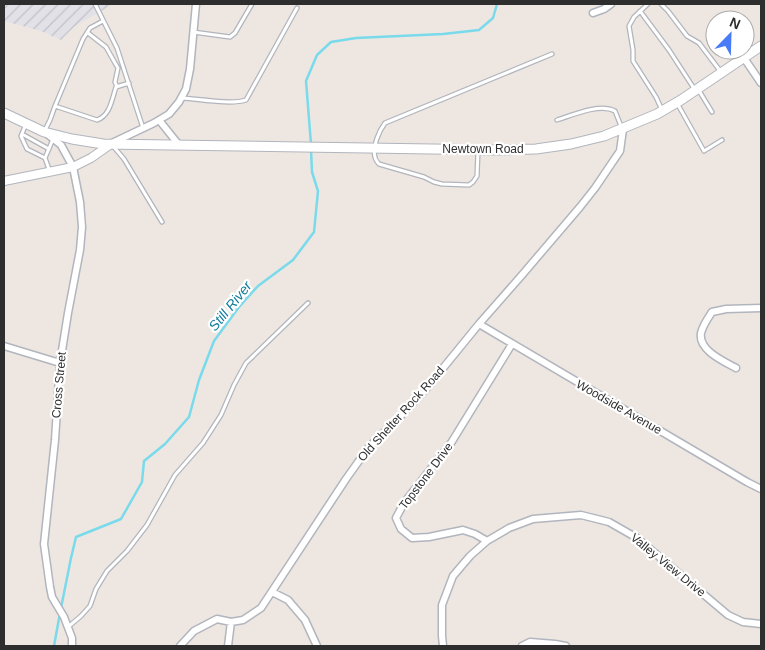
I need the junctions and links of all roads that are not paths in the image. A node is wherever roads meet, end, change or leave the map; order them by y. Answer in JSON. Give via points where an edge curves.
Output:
{"nodes":[{"id":1,"x":95,"y":4,"type":"edge"},
{"id":2,"x":196,"y":4,"type":"edge"},
{"id":3,"x":252,"y":4,"type":"edge"},
{"id":4,"x":611,"y":4,"type":"edge"},
{"id":5,"x":648,"y":4,"type":"edge"},
{"id":6,"x":661,"y":4,"type":"edge"},
{"id":7,"x":297,"y":8,"type":"dead end"},
{"id":8,"x":640,"y":11,"type":"junction"},
{"id":9,"x":593,"y":13,"type":"dead end"},
{"id":10,"x":103,"y":21,"type":"junction"},
{"id":11,"x":193,"y":32,"type":"junction"},
{"id":12,"x":88,"y":33,"type":"junction"},
{"id":13,"x":552,"y":54,"type":"dead end"},
{"id":14,"x":741,"y":60,"type":"edge"},
{"id":15,"x":745,"y":60,"type":"edge"},
{"id":16,"x":722,"y":73,"type":"junction"},
{"id":17,"x":129,"y":83,"type":"junction"},
{"id":18,"x":761,"y":83,"type":"edge"},
{"id":19,"x":117,"y":87,"type":"junction"},
{"id":20,"x":697,"y":89,"type":"junction"},
{"id":21,"x":182,"y":98,"type":"junction"},
{"id":22,"x":676,"y":102,"type":"junction"},
{"id":23,"x":55,"y":106,"type":"junction"},
{"id":24,"x":662,"y":111,"type":"junction"},
{"id":25,"x":712,"y":112,"type":"dead end"},
{"id":26,"x":4,"y":113,"type":"edge"},
{"id":27,"x":159,"y":120,"type":"junction"},
{"id":28,"x":557,"y":120,"type":"dead end"},
{"id":29,"x":27,"y":124,"type":"junction"},
{"id":30,"x":143,"y":128,"type":"junction"},
{"id":31,"x":623,"y":129,"type":"junction"},
{"id":32,"x":44,"y":132,"type":"junction"},
{"id":33,"x":22,"y":134,"type":"junction"},
{"id":34,"x":53,"y":138,"type":"junction"},
{"id":35,"x":722,"y":140,"type":"dead end"},
{"id":36,"x":111,"y":144,"type":"junction"},
{"id":37,"x":179,"y":145,"type":"junction"},
{"id":38,"x":375,"y":148,"type":"junction"},
{"id":39,"x":49,"y":149,"type":"junction"},
{"id":40,"x":478,"y":150,"type":"junction"},
{"id":41,"x":45,"y":158,"type":"junction"},
{"id":42,"x":73,"y":167,"type":"junction"},
{"id":43,"x":50,"y":172,"type":"junction"},
{"id":44,"x":4,"y":182,"type":"edge"},
{"id":45,"x":162,"y":222,"type":"dead end"},
{"id":46,"x":308,"y":303,"type":"dead end"},
{"id":47,"x":761,"y":308,"type":"edge"},
{"id":48,"x":479,"y":324,"type":"junction"},
{"id":49,"x":512,"y":344,"type":"junction"},
{"id":50,"x":4,"y":346,"type":"edge"},
{"id":51,"x":60,"y":363,"type":"junction"},
{"id":52,"x":736,"y":368,"type":"dead end"},
{"id":53,"x":761,"y":489,"type":"edge"},
{"id":54,"x":487,"y":541,"type":"junction"},
{"id":55,"x":272,"y":592,"type":"junction"},
{"id":56,"x":231,"y":622,"type":"junction"},
{"id":57,"x":761,"y":624,"type":"edge"},
{"id":58,"x":68,"y":627,"type":"junction"},
{"id":59,"x":72,"y":646,"type":"edge"},
{"id":60,"x":180,"y":646,"type":"edge"},
{"id":61,"x":228,"y":646,"type":"edge"},
{"id":62,"x":317,"y":646,"type":"edge"},
{"id":63,"x":443,"y":646,"type":"edge"},
{"id":64,"x":522,"y":646,"type":"edge"},
{"id":65,"x":566,"y":646,"type":"edge"}],
"edges":[{"from":1,"to":10,"type":"lane"},
{"from":2,"to":11,"type":"street"},
{"from":3,"to":11,"type":"lane","via":[[230,37]]},
{"from":4,"to":9,"type":"street"},
{"from":5,"to":8,"type":"lane"},
{"from":6,"to":16,"type":"lane","via":[[687,36],[699,42]]},
{"from":7,"to":21,"type":"lane","via":[[246,100]]},
{"from":8,"to":20,"type":"lane"},
{"from":8,"to":24,"type":"lane","via":[[628,26],[633,61]]},
{"from":10,"to":12,"type":"lane","via":[[90,28]]},
{"from":10,"to":17,"type":"lane"},
{"from":11,"to":21,"type":"street","via":[[190,69]]},
{"from":12,"to":19,"type":"lane","via":[[106,47],[118,68]]},
{"from":12,"to":23,"type":"lane"},
{"from":13,"to":38,"type":"lane","via":[[385,123]]},
{"from":14,"to":16,"type":"main road","name":"Newtown Road"},
{"from":15,"to":18,"type":"street"},
{"from":16,"to":20,"type":"main road","name":"Newtown Road"},
{"from":17,"to":19,"type":"lane"},
{"from":17,"to":30,"type":"lane"},
{"from":19,"to":23,"type":"lane","via":[[107,112],[96,120]]},
{"from":20,"to":22,"type":"main road","name":"Newtown Road"},
{"from":20,"to":25,"type":"lane"},
{"from":21,"to":27,"type":"street","via":[[169,114]]},
{"from":22,"to":24,"type":"main road","name":"Newtown Road"},
{"from":22,"to":35,"type":"lane","via":[[704,151]]},
{"from":23,"to":32,"type":"lane"},
{"from":24,"to":31,"type":"main road","name":"Newtown Road"},
{"from":26,"to":29,"type":"main road","name":"Newtown Road"},
{"from":27,"to":30,"type":"street"},
{"from":27,"to":37,"type":"street"},
{"from":28,"to":31,"type":"lane","via":[[597,108],[610,109],[615,111]]},
{"from":29,"to":32,"type":"main road","name":"Newtown Road"},
{"from":29,"to":33,"type":"lane"},
{"from":30,"to":36,"type":"street"},
{"from":31,"to":40,"type":"main road","name":"Newtown Road","via":[[571,144],[536,149]]},
{"from":31,"to":48,"type":"street","name":"Old Shelter Rock Road","via":[[620,151],[595,188]]},
{"from":32,"to":34,"type":"street","name":"Cross Street"},
{"from":32,"to":36,"type":"main road","name":"Newtown Road"},
{"from":33,"to":39,"type":"lane"},
{"from":33,"to":41,"type":"lane","via":[[27,149]]},
{"from":34,"to":39,"type":"lane"},
{"from":34,"to":42,"type":"street","name":"Cross Street","via":[[61,145]]},
{"from":36,"to":37,"type":"main road","name":"Newtown Road"},
{"from":36,"to":42,"type":"street"},
{"from":36,"to":45,"type":"lane","via":[[124,159]]},
{"from":37,"to":38,"type":"main road","name":"Newtown Road"},
{"from":38,"to":40,"type":"main road","name":"Newtown Road"},
{"from":38,"to":40,"type":"lane","via":[[374,158],[379,164],[442,184],[469,185],[477,176]]},
{"from":39,"to":41,"type":"lane"},
{"from":41,"to":43,"type":"lane"},
{"from":42,"to":43,"type":"street"},
{"from":42,"to":51,"type":"street","name":"Cross Street","via":[[82,227]]},
{"from":43,"to":44,"type":"street"},
{"from":46,"to":58,"type":"lane","via":[[246,363],[221,415],[203,443],[175,475],[147,526],[107,571],[90,606]]},
{"from":47,"to":52,"type":"street","via":[[712,312],[705,322],[701,338],[707,350]]},
{"from":48,"to":49,"type":"street","name":"Woodside Avenue"},
{"from":48,"to":55,"type":"street","name":"Old Shelter Rock Road","via":[[403,414],[368,448]]},
{"from":49,"to":53,"type":"street","name":"Woodside Avenue"},
{"from":49,"to":54,"type":"street","name":"Topstone Drive","via":[[451,443],[396,518],[401,529],[412,538],[463,530]]},
{"from":50,"to":51,"type":"street"},
{"from":51,"to":58,"type":"street","name":"Cross Street","via":[[56,440],[44,544],[52,597]]},
{"from":54,"to":57,"type":"street","name":"Valley View Drive","via":[[533,519],[581,515],[610,522],[637,538],[728,615],[744,622]]},
{"from":54,"to":63,"type":"street","via":[[453,576],[442,605]]},
{"from":55,"to":56,"type":"street","name":"Old Shelter Rock Road","via":[[261,608],[243,620]]},
{"from":55,"to":62,"type":"street","via":[[288,600],[305,620]]},
{"from":56,"to":60,"type":"street","name":"Old Shelter Rock Road","via":[[217,619],[194,631]]},
{"from":56,"to":61,"type":"street"},
{"from":58,"to":59,"type":"street","name":"Cross Street"},
{"from":64,"to":65,"type":"street","via":[[530,642]]}]}
